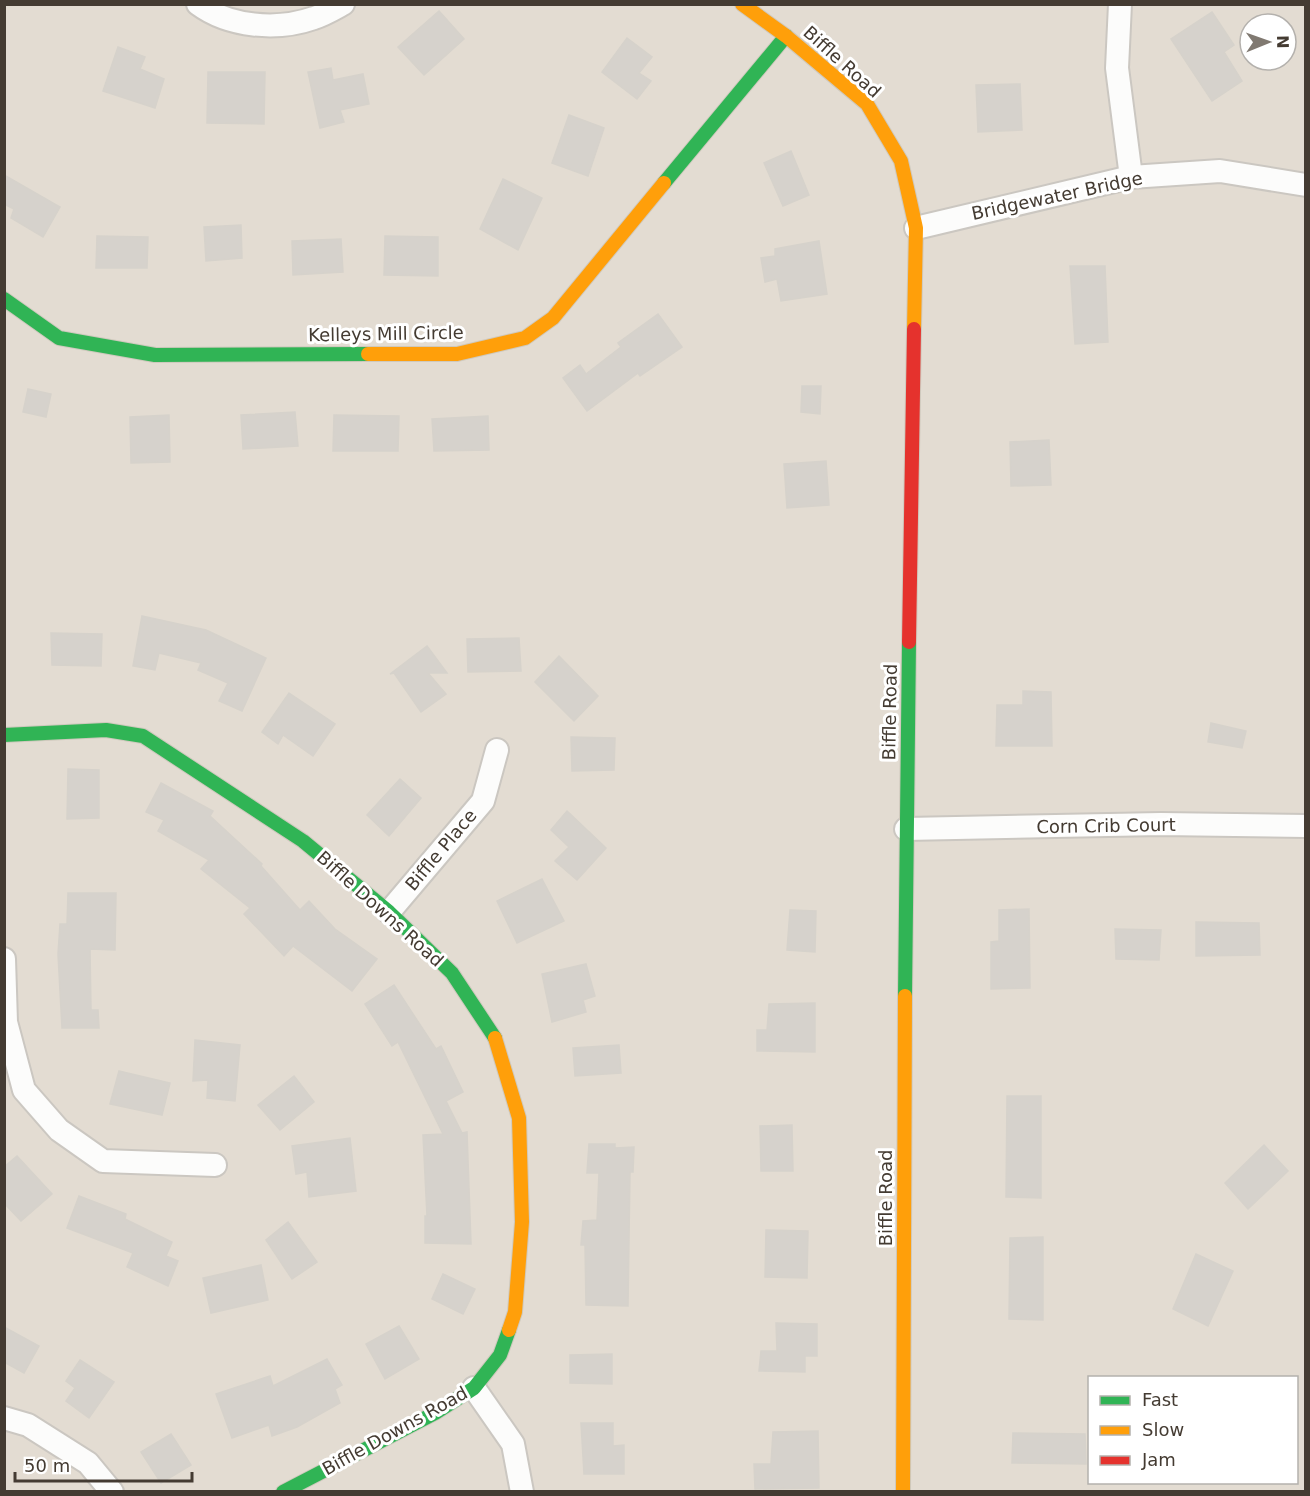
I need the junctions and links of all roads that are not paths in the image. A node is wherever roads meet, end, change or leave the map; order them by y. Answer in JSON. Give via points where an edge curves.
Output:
{"nodes":[{"id":1,"x":198,"y":4,"type":"edge"},
{"id":2,"x":344,"y":4,"type":"edge"},
{"id":3,"x":742,"y":4,"type":"edge"},
{"id":4,"x":1120,"y":4,"type":"edge"},
{"id":5,"x":786,"y":36,"type":"junction"},
{"id":6,"x":1131,"y":177,"type":"junction"},
{"id":7,"x":1305,"y":185,"type":"edge"},
{"id":8,"x":916,"y":228,"type":"junction"},
{"id":9,"x":4,"y":299,"type":"edge"},
{"id":10,"x":5,"y":735,"type":"edge"},
{"id":11,"x":4,"y":750,"type":"edge"},
{"id":12,"x":497,"y":750,"type":"dead end"},
{"id":13,"x":1305,"y":826,"type":"edge"},
{"id":14,"x":906,"y":829,"type":"junction"},
{"id":15,"x":389,"y":912,"type":"junction"},
{"id":16,"x":4,"y":959,"type":"edge"},
{"id":17,"x":215,"y":1166,"type":"dead end"},
{"id":18,"x":474,"y":1388,"type":"junction"},
{"id":19,"x":4,"y":1418,"type":"edge"},
{"id":20,"x":112,"y":1491,"type":"edge"},
{"id":21,"x":283,"y":1491,"type":"edge"},
{"id":22,"x":522,"y":1491,"type":"edge"},
{"id":23,"x":903,"y":1491,"type":"edge"}],
"edges":[{"from":1,"to":2,"type":"street","via":[[210,13],[243,24],[279,26],[313,19]]},
{"from":3,"to":5,"type":"street","name":"Biffle Road"},
{"from":4,"to":6,"type":"street","via":[[1117,68]]},
{"from":5,"to":8,"type":"street","name":"Biffle Road","via":[[867,104],[901,161]]},
{"from":5,"to":9,"type":"street","name":"Kelleys Mill Circle","via":[[554,318],[525,338],[457,354],[155,355],[59,338]]},
{"from":6,"to":7,"type":"street","name":"Bridgewater Bridge","via":[[1220,171]]},
{"from":6,"to":8,"type":"street","name":"Bridgewater Bridge"},
{"from":8,"to":14,"type":"street","name":"Biffle Road"},
{"from":10,"to":11,"type":"street"},
{"from":10,"to":15,"type":"street","name":"Biffle Downs Road","via":[[106,730],[143,736],[303,841]]},
{"from":12,"to":15,"type":"street","name":"Biffle Place","via":[[483,801]]},
{"from":13,"to":14,"type":"street","name":"Corn Crib Court","via":[[1161,824]]},
{"from":14,"to":23,"type":"street","name":"Biffle Road"},
{"from":15,"to":18,"type":"street","name":"Biffle Downs Road","via":[[452,973],[494,1036],[519,1118],[522,1222],[514,1312],[500,1355]]},
{"from":16,"to":17,"type":"street","via":[[6,1022],[24,1090],[59,1130],[103,1161]]},
{"from":18,"to":21,"type":"street","name":"Biffle Downs Road","via":[[435,1413]]},
{"from":18,"to":22,"type":"street","via":[[513,1444]]},
{"from":19,"to":20,"type":"street","via":[[28,1425],[88,1463]]}]}
